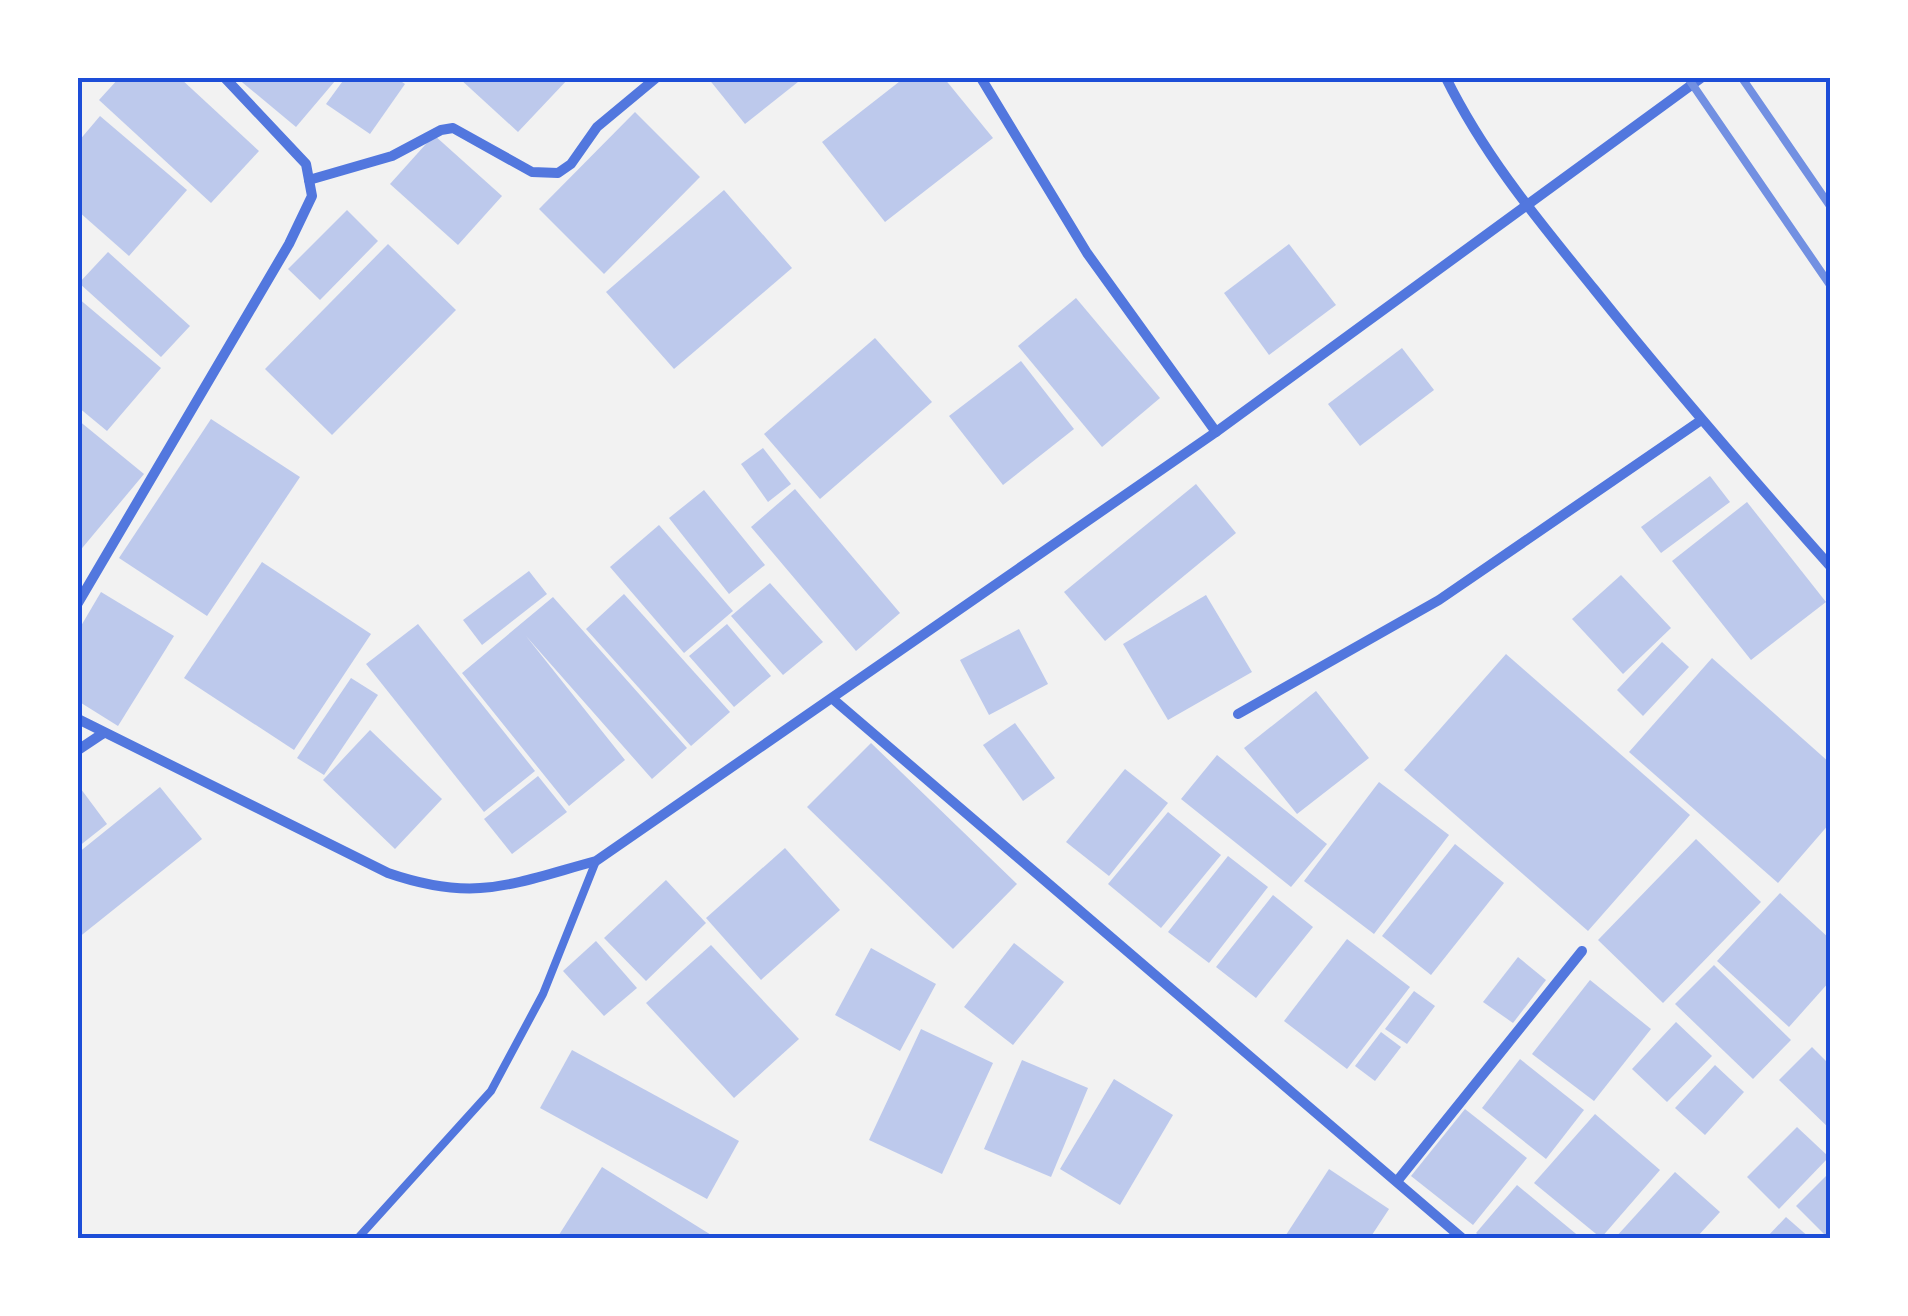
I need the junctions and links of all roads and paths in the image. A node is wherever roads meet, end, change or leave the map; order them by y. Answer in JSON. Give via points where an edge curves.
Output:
{"nodes":[{"id":1,"x":225,"y":78,"type":"edge"},
{"id":2,"x":656,"y":78,"type":"edge"},
{"id":3,"x":981,"y":78,"type":"edge"},
{"id":4,"x":1446,"y":78,"type":"edge"},
{"id":5,"x":1700,"y":78,"type":"edge"},
{"id":6,"x":309,"y":180,"type":"junction"},
{"id":7,"x":1524,"y":203,"type":"junction"},
{"id":8,"x":1700,"y":421,"type":"junction"},
{"id":9,"x":1216,"y":432,"type":"junction"},
{"id":10,"x":1830,"y":566,"type":"edge"},
{"id":11,"x":78,"y":603,"type":"edge"},
{"id":12,"x":834,"y":700,"type":"junction"},
{"id":13,"x":1238,"y":714,"type":"dead end"},
{"id":14,"x":78,"y":719,"type":"edge"},
{"id":15,"x":102,"y":734,"type":"junction"},
{"id":16,"x":78,"y":750,"type":"edge"},
{"id":17,"x":596,"y":861,"type":"junction"},
{"id":18,"x":1582,"y":950,"type":"dead end"},
{"id":19,"x":1398,"y":1180,"type":"junction"},
{"id":20,"x":358,"y":1238,"type":"edge"},
{"id":21,"x":1462,"y":1238,"type":"edge"}],
"edges":[{"from":1,"to":6,"type":"street","via":[[306,164]]},
{"from":2,"to":6,"type":"street","via":[[597,127],[558,173],[532,172],[453,128],[392,156]]},
{"from":3,"to":9,"type":"street","via":[[1087,253]]},
{"from":4,"to":7,"type":"street","via":[[1476,138]]},
{"from":5,"to":7,"type":"street"},
{"from":6,"to":11,"type":"street","via":[[312,196],[289,244]]},
{"from":7,"to":8,"type":"street"},
{"from":7,"to":9,"type":"street"},
{"from":8,"to":10,"type":"street"},
{"from":8,"to":13,"type":"street","via":[[1439,600]]},
{"from":9,"to":12,"type":"street"},
{"from":12,"to":17,"type":"street"},
{"from":12,"to":19,"type":"street"},
{"from":14,"to":15,"type":"street"},
{"from":15,"to":16,"type":"street"},
{"from":15,"to":17,"type":"street","via":[[426,886],[475,892]]},
{"from":17,"to":20,"type":"lane","via":[[543,994],[491,1091]]},
{"from":18,"to":19,"type":"street"},
{"from":19,"to":21,"type":"street"}]}
